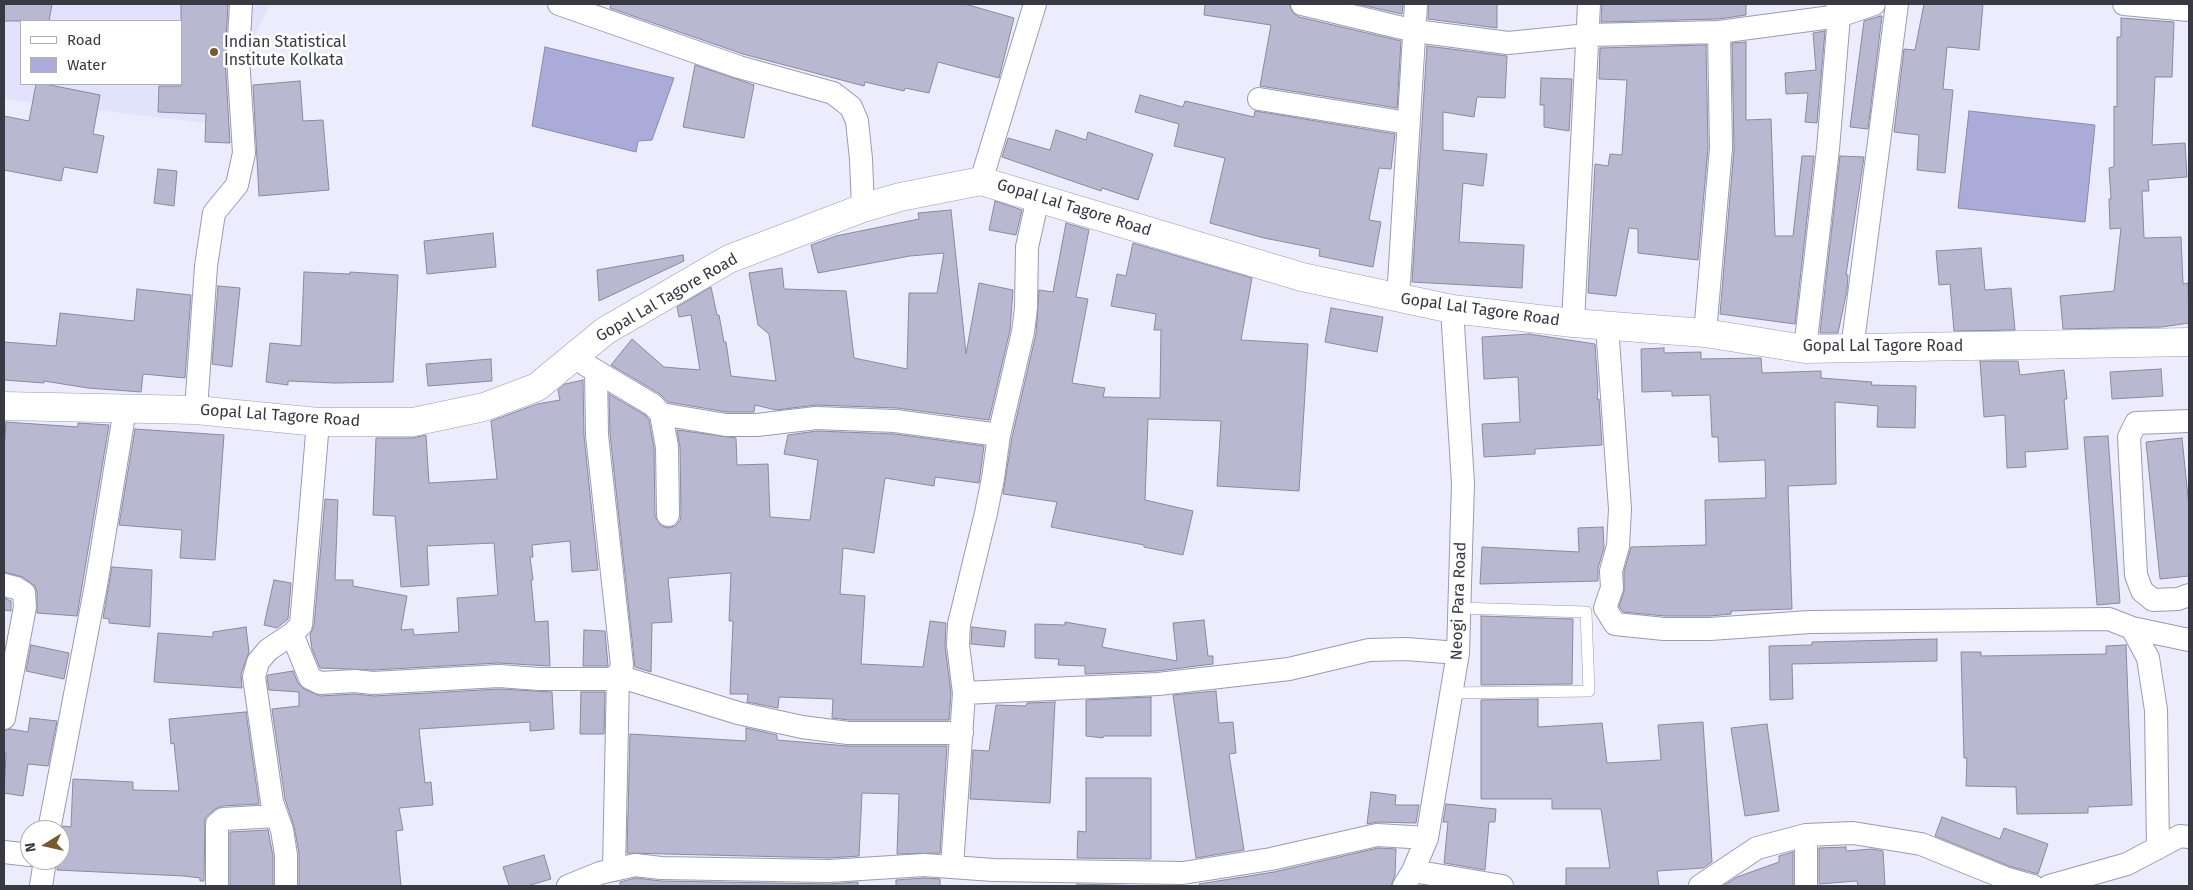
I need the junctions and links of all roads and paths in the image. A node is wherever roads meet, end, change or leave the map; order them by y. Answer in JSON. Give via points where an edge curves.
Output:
{"nodes":[{"id":1,"x":240,"y":4,"type":"edge"},
{"id":2,"x":560,"y":4,"type":"edge"},
{"id":3,"x":1034,"y":4,"type":"edge"},
{"id":4,"x":1302,"y":4,"type":"edge"},
{"id":5,"x":1416,"y":4,"type":"edge"},
{"id":6,"x":1589,"y":4,"type":"edge"},
{"id":7,"x":1874,"y":4,"type":"edge"},
{"id":8,"x":1897,"y":4,"type":"edge"},
{"id":9,"x":2124,"y":4,"type":"edge"},
{"id":10,"x":1838,"y":10,"type":"edge"},
{"id":11,"x":2189,"y":10,"type":"edge"},
{"id":12,"x":1415,"y":32,"type":"junction"},
{"id":13,"x":1719,"y":32,"type":"junction"},
{"id":14,"x":1588,"y":35,"type":"junction"},
{"id":15,"x":1259,"y":99,"type":"dead end"},
{"id":16,"x":1408,"y":123,"type":"junction"},
{"id":17,"x":981,"y":180,"type":"junction"},
{"id":18,"x":1038,"y":198,"type":"junction"},
{"id":19,"x":863,"y":208,"type":"junction"},
{"id":20,"x":1398,"y":299,"type":"junction"},
{"id":21,"x":1452,"y":309,"type":"junction"},
{"id":22,"x":1573,"y":323,"type":"junction"},
{"id":23,"x":1607,"y":326,"type":"junction"},
{"id":24,"x":1705,"y":333,"type":"junction"},
{"id":25,"x":2189,"y":342,"type":"edge"},
{"id":26,"x":1805,"y":349,"type":"junction"},
{"id":27,"x":1852,"y":349,"type":"junction"},
{"id":28,"x":585,"y":365,"type":"junction"},
{"id":29,"x":4,"y":406,"type":"edge"},
{"id":30,"x":124,"y":409,"type":"junction"},
{"id":31,"x":196,"y":410,"type":"junction"},
{"id":32,"x":661,"y":414,"type":"junction"},
{"id":33,"x":2189,"y":421,"type":"edge"},
{"id":34,"x":318,"y":422,"type":"junction"},
{"id":35,"x":998,"y":436,"type":"junction"},
{"id":36,"x":668,"y":515,"type":"dead end"},
{"id":37,"x":4,"y":585,"type":"edge"},
{"id":38,"x":2189,"y":595,"type":"edge"},
{"id":39,"x":1459,"y":608,"type":"junction"},
{"id":40,"x":2132,"y":628,"type":"junction"},
{"id":41,"x":292,"y":634,"type":"junction"},
{"id":42,"x":2189,"y":640,"type":"edge"},
{"id":43,"x":1458,"y":654,"type":"junction"},
{"id":44,"x":618,"y":676,"type":"junction"},
{"id":45,"x":964,"y":693,"type":"junction"},
{"id":46,"x":1451,"y":694,"type":"junction"},
{"id":47,"x":4,"y":718,"type":"edge"},
{"id":48,"x":962,"y":733,"type":"junction"},
{"id":49,"x":277,"y":816,"type":"junction"},
{"id":50,"x":51,"y":820,"type":"edge"},
{"id":51,"x":1806,"y":835,"type":"junction"},
{"id":52,"x":2189,"y":837,"type":"edge"},
{"id":53,"x":1427,"y":838,"type":"junction"},
{"id":54,"x":2158,"y":848,"type":"junction"},
{"id":55,"x":4,"y":852,"type":"edge"},
{"id":56,"x":20,"y":854,"type":"edge"},
{"id":57,"x":952,"y":867,"type":"junction"},
{"id":58,"x":43,"y":870,"type":"edge"},
{"id":59,"x":614,"y":870,"type":"junction"},
{"id":60,"x":660,"y":877,"type":"edge"},
{"id":61,"x":882,"y":877,"type":"edge"},
{"id":62,"x":770,"y":878,"type":"edge"},
{"id":63,"x":1059,"y":878,"type":"edge"},
{"id":64,"x":1212,"y":878,"type":"edge"},
{"id":65,"x":1409,"y":878,"type":"edge"},
{"id":66,"x":41,"y":886,"type":"edge"},
{"id":67,"x":216,"y":886,"type":"edge"},
{"id":68,"x":286,"y":886,"type":"edge"},
{"id":69,"x":568,"y":886,"type":"edge"},
{"id":70,"x":1502,"y":886,"type":"edge"},
{"id":71,"x":1700,"y":886,"type":"edge"},
{"id":72,"x":1806,"y":886,"type":"edge"},
{"id":73,"x":2033,"y":886,"type":"edge"},
{"id":74,"x":2049,"y":886,"type":"edge"}],
"edges":[{"from":1,"to":31,"type":"street","via":[[238,57],[244,153],[237,185],[214,213],[206,266]]},
{"from":2,"to":19,"type":"street","via":[[739,67],[833,93],[851,107],[857,121]]},
{"from":3,"to":17,"type":"street"},
{"from":4,"to":12,"type":"street"},
{"from":5,"to":12,"type":"street"},
{"from":6,"to":14,"type":"street"},
{"from":7,"to":10,"type":"street"},
{"from":8,"to":27,"type":"street"},
{"from":9,"to":11,"type":"street"},
{"from":10,"to":13,"type":"street"},
{"from":10,"to":26,"type":"street","via":[[1828,148]]},
{"from":12,"to":14,"type":"street","via":[[1508,43]]},
{"from":12,"to":16,"type":"street"},
{"from":13,"to":14,"type":"street"},
{"from":13,"to":24,"type":"street","via":[[1721,148]]},
{"from":14,"to":22,"type":"street"},
{"from":15,"to":16,"type":"street"},
{"from":16,"to":20,"type":"street"},
{"from":17,"to":18,"type":"street","name":"Gopal Lal Tagore Road"},
{"from":17,"to":19,"type":"street","name":"Gopal Lal Tagore Road"},
{"from":18,"to":20,"type":"street","name":"Gopal Lal Tagore Road","via":[[1302,277]]},
{"from":18,"to":35,"type":"street","via":[[1027,248],[1023,332]]},
{"from":19,"to":28,"type":"street","name":"Gopal Lal Tagore Road","via":[[729,259],[605,331]]},
{"from":20,"to":21,"type":"street","name":"Gopal Lal Tagore Road"},
{"from":21,"to":22,"type":"street","name":"Gopal Lal Tagore Road"},
{"from":21,"to":39,"type":"street","name":"Neogi Para Road","via":[[1463,483]]},
{"from":22,"to":23,"type":"street","name":"Gopal Lal Tagore Road"},
{"from":23,"to":24,"type":"street","name":"Gopal Lal Tagore Road"},
{"from":23,"to":40,"type":"street","via":[[1620,509],[1618,546],[1611,571],[1612,588],[1605,608],[1615,624],[1691,629],[1810,622],[2109,619]]},
{"from":24,"to":26,"type":"street","name":"Gopal Lal Tagore Road"},
{"from":25,"to":27,"type":"street","name":"Gopal Lal Tagore Road"},
{"from":26,"to":27,"type":"street","name":"Gopal Lal Tagore Road"},
{"from":28,"to":32,"type":"street"},
{"from":28,"to":34,"type":"street","name":"Gopal Lal Tagore Road","via":[[484,407],[413,422]]},
{"from":28,"to":44,"type":"street","via":[[597,435],[622,665]]},
{"from":29,"to":30,"type":"street","name":"Gopal Lal Tagore Road"},
{"from":30,"to":31,"type":"street","name":"Gopal Lal Tagore Road"},
{"from":30,"to":50,"type":"street","via":[[96,585]]},
{"from":31,"to":34,"type":"street","name":"Gopal Lal Tagore Road"},
{"from":32,"to":35,"type":"street","via":[[726,425],[816,418],[895,421]]},
{"from":32,"to":36,"type":"street","via":[[667,447]]},
{"from":33,"to":38,"type":"street","via":[[2136,423],[2129,437],[2136,575],[2142,591],[2153,600],[2178,600]]},
{"from":34,"to":41,"type":"street","via":[[301,625]]},
{"from":35,"to":45,"type":"street","via":[[993,478],[959,624],[958,646]]},
{"from":37,"to":47,"type":"street","via":[[24,593],[25,607]]},
{"from":39,"to":43,"type":"street","name":"Neogi Para Road"},
{"from":39,"to":46,"type":"lane","via":[[1586,612],[1589,691]]},
{"from":40,"to":42,"type":"street"},
{"from":40,"to":54,"type":"street","via":[[2148,658],[2156,710]]},
{"from":41,"to":44,"type":"street","via":[[310,678],[320,683],[499,676],[610,679]]},
{"from":41,"to":49,"type":"street","via":[[268,650],[258,662],[254,677],[272,802]]},
{"from":43,"to":45,"type":"street","via":[[1406,649],[1369,650],[1289,669],[1158,684]]},
{"from":43,"to":46,"type":"street","name":"Neogi Para Road"},
{"from":44,"to":48,"type":"street","via":[[738,713],[802,727],[848,733]]},
{"from":44,"to":59,"type":"street"},
{"from":45,"to":48,"type":"street"},
{"from":46,"to":53,"type":"street","name":"Neogi Para Road"},
{"from":48,"to":57,"type":"street"},
{"from":49,"to":67,"type":"street","via":[[223,818],[217,824]]},
{"from":49,"to":68,"type":"street","via":[[286,855]]},
{"from":51,"to":71,"type":"street","via":[[1757,848]]},
{"from":51,"to":72,"type":"street"},
{"from":51,"to":73,"type":"street","via":[[1853,833],[1920,844]]},
{"from":52,"to":54,"type":"street","via":[[2180,836]]},
{"from":53,"to":64,"type":"street","via":[[1377,835],[1271,860]]},
{"from":53,"to":65,"type":"street","name":"Neogi Para Road"},
{"from":54,"to":74,"type":"street","via":[[2126,864]]},
{"from":55,"to":56,"type":"street"},
{"from":57,"to":61,"type":"street","via":[[924,865]]},
{"from":57,"to":63,"type":"street"},
{"from":58,"to":66,"type":"street"},
{"from":59,"to":60,"type":"street","via":[[635,864]]},
{"from":59,"to":69,"type":"street"},
{"from":60,"to":62,"type":"street"},
{"from":61,"to":62,"type":"street","via":[[829,871]]},
{"from":63,"to":64,"type":"street","via":[[1183,874]]},
{"from":65,"to":70,"type":"street"}]}
